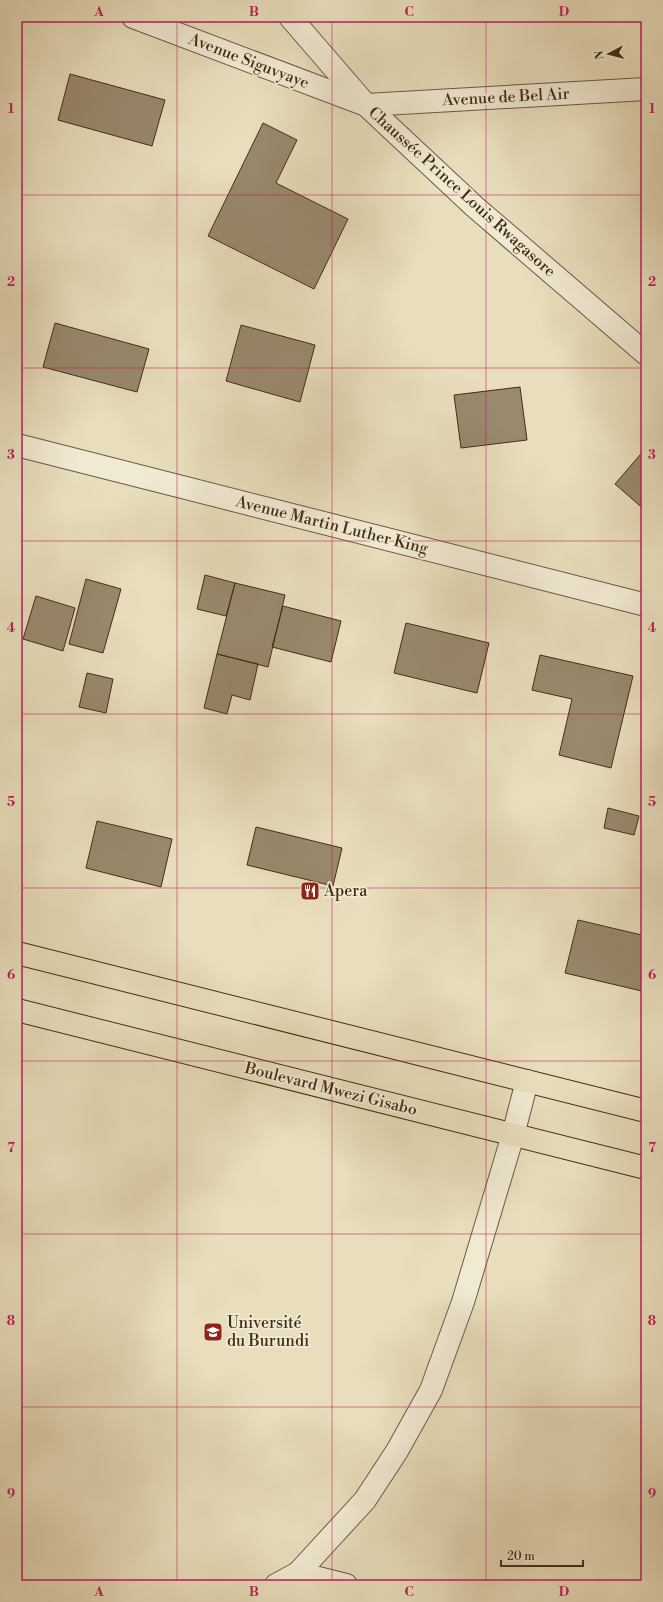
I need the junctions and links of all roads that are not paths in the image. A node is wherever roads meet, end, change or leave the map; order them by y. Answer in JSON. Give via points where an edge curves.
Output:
{"nodes":[{"id":1,"x":133,"y":17,"type":"edge"},
{"id":2,"x":290,"y":17,"type":"edge"},
{"id":3,"x":646,"y":89,"type":"edge"},
{"id":4,"x":366,"y":105,"type":"junction"},
{"id":5,"x":646,"y":354,"type":"edge"},
{"id":6,"x":17,"y":445,"type":"edge"},
{"id":7,"x":646,"y":605,"type":"edge"},
{"id":8,"x":17,"y":953,"type":"edge"},
{"id":9,"x":17,"y":1010,"type":"edge"},
{"id":10,"x":528,"y":1081,"type":"junction"},
{"id":11,"x":646,"y":1111,"type":"edge"},
{"id":12,"x":513,"y":1135,"type":"junction"},
{"id":13,"x":646,"y":1168,"type":"edge"},
{"id":14,"x":298,"y":1573,"type":"junction"},
{"id":15,"x":276,"y":1585,"type":"edge"},
{"id":16,"x":346,"y":1585,"type":"edge"}],
"edges":[{"from":1,"to":4,"type":"street","name":"Avenue Siguvyaye"},
{"from":2,"to":4,"type":"street","name":"Chaussée Prince Louis Rwagasore"},
{"from":3,"to":4,"type":"street","name":"Avenue de Bel Air"},
{"from":4,"to":5,"type":"street","name":"Chaussée Prince Louis Rwagasore","via":[[475,207]]},
{"from":6,"to":7,"type":"street","name":"Avenue Martin Luther King"},
{"from":8,"to":10,"type":"main road"},
{"from":9,"to":12,"type":"main road","name":"Boulevard Mwezi Gisabo"},
{"from":10,"to":11,"type":"main road"},
{"from":10,"to":12,"type":"street"},
{"from":12,"to":13,"type":"main road","name":"Boulevard Mwezi Gisabo"},
{"from":12,"to":14,"type":"street","via":[[463,1302],[431,1390],[397,1451],[365,1500]]},
{"from":14,"to":15,"type":"street"},
{"from":14,"to":16,"type":"street"}]}
